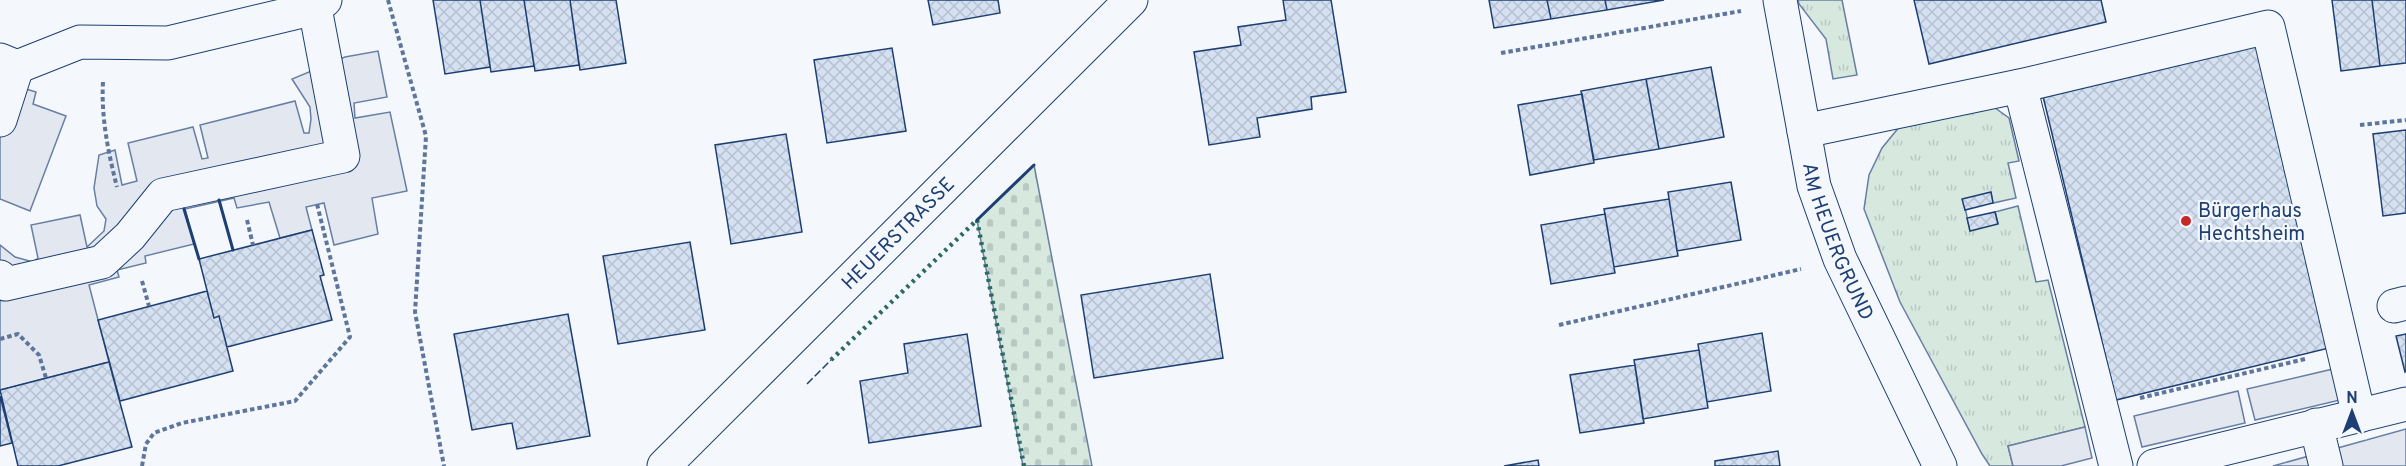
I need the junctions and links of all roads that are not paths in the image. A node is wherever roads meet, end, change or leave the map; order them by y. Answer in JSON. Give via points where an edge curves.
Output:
{"nodes":[{"id":1,"x":1131,"y":0,"type":"edge"},
{"id":2,"x":1779,"y":0,"type":"edge"},
{"id":3,"x":320,"y":4,"type":"edge"},
{"id":4,"x":8,"y":64,"type":"edge"},
{"id":5,"x":2020,"y":86,"type":"junction"},
{"id":6,"x":0,"y":120,"type":"edge"},
{"id":7,"x":1804,"y":131,"type":"junction"},
{"id":8,"x":0,"y":277,"type":"edge"},
{"id":9,"x":2406,"y":404,"type":"edge"},
{"id":10,"x":2359,"y":416,"type":"junction"},
{"id":11,"x":2316,"y":425,"type":"junction"},
{"id":12,"x":664,"y":466,"type":"edge"},
{"id":13,"x":1940,"y":466,"type":"edge"},
{"id":14,"x":2116,"y":466,"type":"edge"},
{"id":15,"x":2154,"y":466,"type":"edge"},
{"id":16,"x":2326,"y":466,"type":"edge"}],
"edges":[{"from":1,"to":12,"type":"street","name":"HEUERSTRASSE"},
{"from":2,"to":7,"type":"street","name":"AM HEUERGRUND"},
{"from":3,"to":4,"type":"street","via":[[168,43],[80,42]]},
{"from":3,"to":8,"type":"street","via":[[343,156],[163,195],[130,236],[102,262],[6,284]]},
{"from":4,"to":6,"type":"street"},
{"from":5,"to":7,"type":"street"},
{"from":5,"to":10,"type":"street","via":[[2268,27]]},
{"from":5,"to":14,"type":"street"},
{"from":7,"to":13,"type":"street","name":"AM HEUERGRUND","via":[[1814,186],[1840,259]]},
{"from":9,"to":10,"type":"street"},
{"from":10,"to":11,"type":"street"},
{"from":11,"to":15,"type":"street"},
{"from":11,"to":16,"type":"street"}]}
